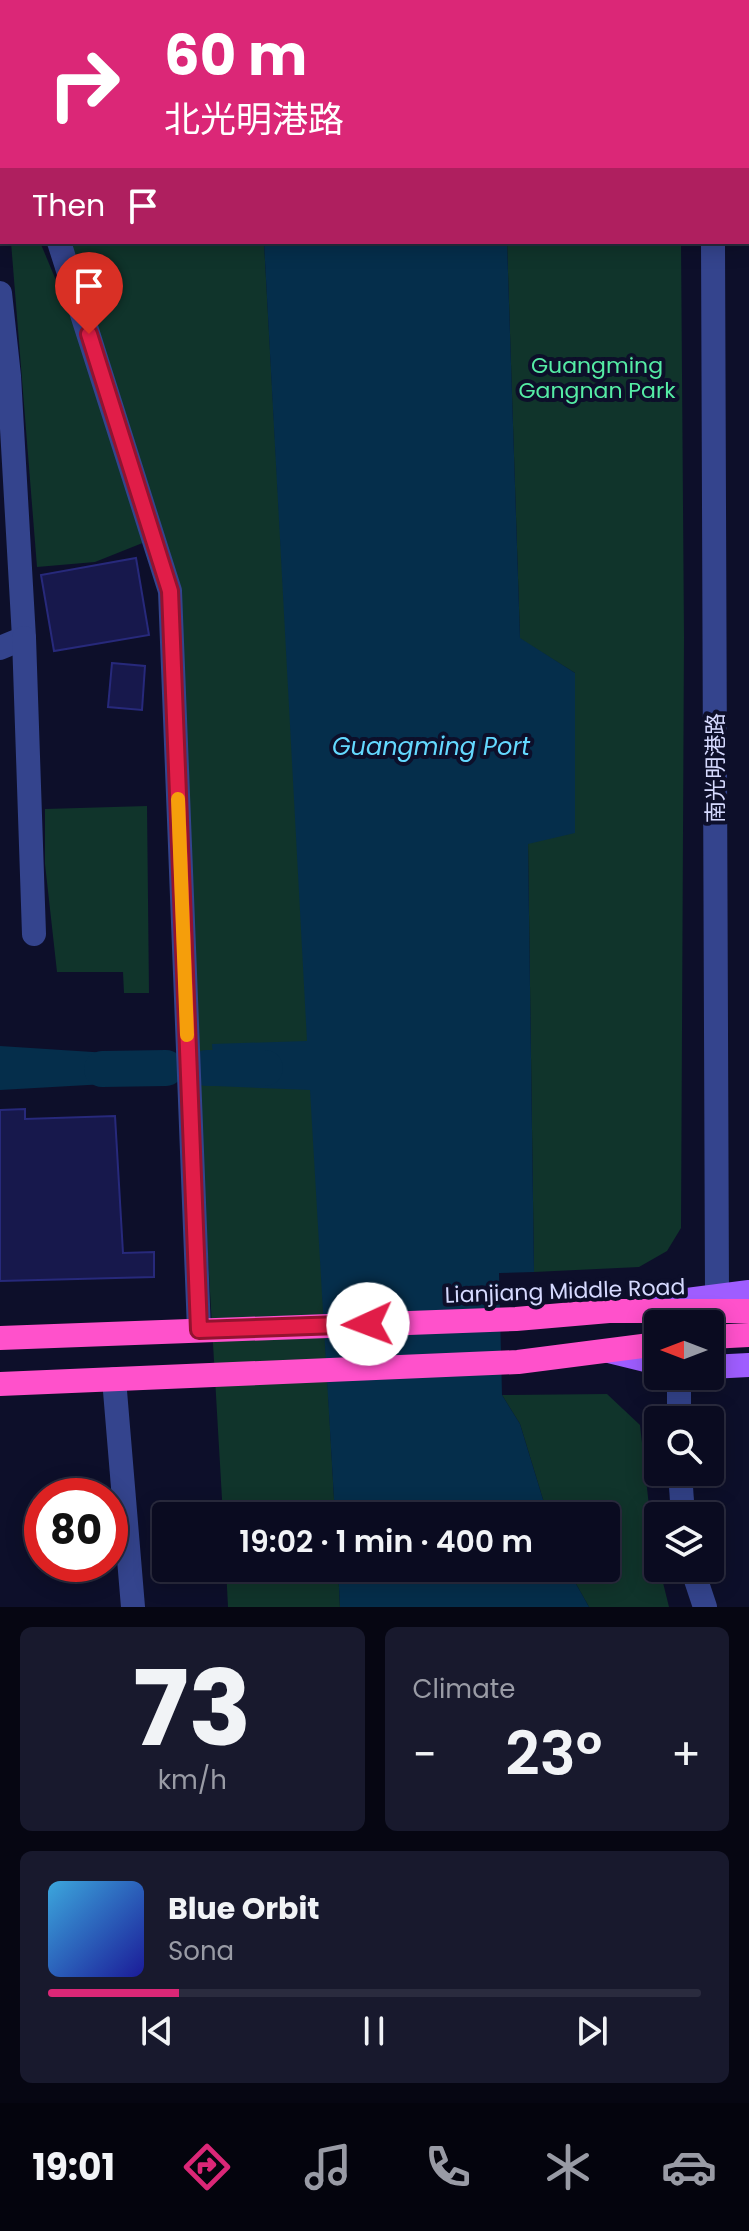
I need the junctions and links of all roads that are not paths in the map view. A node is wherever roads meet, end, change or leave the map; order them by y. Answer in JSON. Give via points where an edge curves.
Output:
{"nodes":[{"id":1,"x":60,"y":244,"type":"edge"},
{"id":2,"x":713,"y":244,"type":"edge"},
{"id":3,"x":0,"y":293,"type":"edge"},
{"id":4,"x":24,"y":638,"type":"junction"},
{"id":5,"x":0,"y":648,"type":"edge"},
{"id":6,"x":34,"y":934,"type":"dead end"},
{"id":7,"x":749,"y":1292,"type":"edge"},
{"id":8,"x":715,"y":1310,"type":"edge"},
{"id":9,"x":749,"y":1311,"type":"edge"},
{"id":10,"x":724,"y":1313,"type":"edge"},
{"id":11,"x":644,"y":1314,"type":"edge"},
{"id":12,"x":724,"y":1318,"type":"edge"},
{"id":13,"x":724,"y":1324,"type":"edge"},
{"id":14,"x":199,"y":1330,"type":"junction"},
{"id":15,"x":749,"y":1335,"type":"edge"},
{"id":16,"x":0,"y":1338,"type":"edge"},
{"id":17,"x":644,"y":1346,"type":"edge"},
{"id":18,"x":609,"y":1351,"type":"junction"},
{"id":19,"x":644,"y":1360,"type":"edge"},
{"id":20,"x":749,"y":1365,"type":"edge"},
{"id":21,"x":724,"y":1366,"type":"edge"},
{"id":22,"x":114,"y":1379,"type":"junction"},
{"id":23,"x":0,"y":1384,"type":"edge"},
{"id":24,"x":697,"y":1582,"type":"edge"},
{"id":25,"x":133,"y":1607,"type":"edge"},
{"id":26,"x":705,"y":1607,"type":"edge"}],
"edges":[{"from":1,"to":14,"type":"street","via":[[170,591]]},
{"from":2,"to":8,"type":"street","name":"南光明港路"},
{"from":3,"to":4,"type":"street"},
{"from":4,"to":5,"type":"street"},
{"from":4,"to":6,"type":"street"},
{"from":7,"to":10,"type":"main road"},
{"from":9,"to":12,"type":"highway","name":"Lianjiang Middle Road"},
{"from":11,"to":14,"type":"highway","name":"Lianjiang Middle Road","via":[[609,1311]]},
{"from":13,"to":15,"type":"highway","name":"Lianjiang Middle Road"},
{"from":14,"to":16,"type":"highway","name":"Lianjiang Middle Road"},
{"from":17,"to":18,"type":"highway"},
{"from":18,"to":19,"type":"main road"},
{"from":18,"to":22,"type":"highway","via":[[518,1362]]},
{"from":20,"to":21,"type":"main road"},
{"from":22,"to":23,"type":"highway"},
{"from":22,"to":25,"type":"street"},
{"from":24,"to":26,"type":"street"}]}
